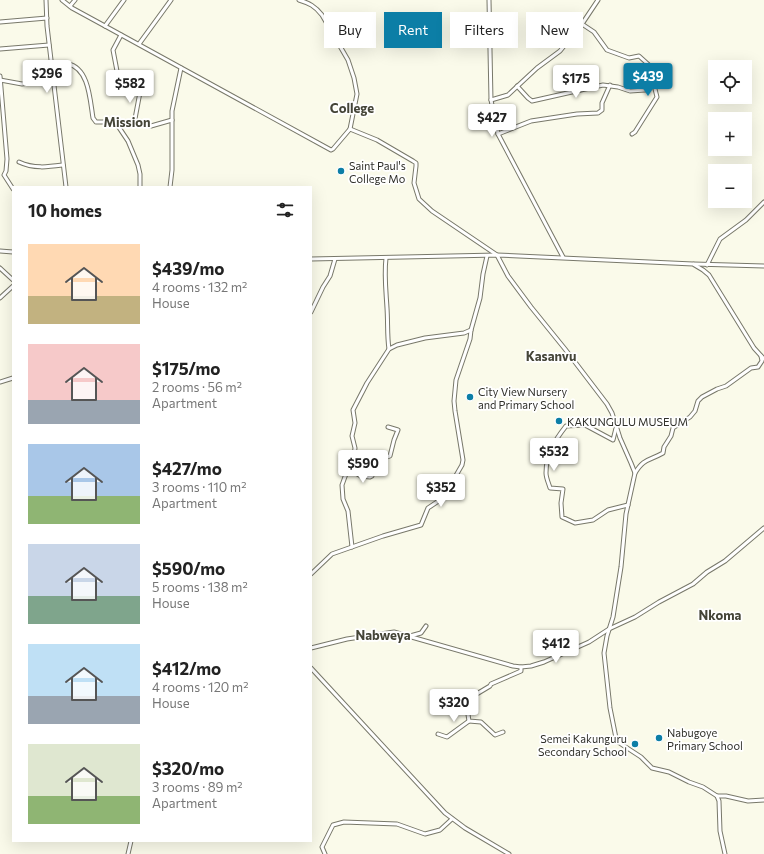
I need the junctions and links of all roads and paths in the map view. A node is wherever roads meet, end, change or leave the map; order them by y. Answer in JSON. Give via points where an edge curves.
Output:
{"nodes":[{"id":1,"x":46,"y":0,"type":"edge"},
{"id":2,"x":62,"y":0,"type":"edge"},
{"id":3,"x":75,"y":0,"type":"edge"},
{"id":4,"x":124,"y":0,"type":"edge"},
{"id":5,"x":171,"y":0,"type":"edge"},
{"id":6,"x":299,"y":0,"type":"edge"},
{"id":7,"x":489,"y":0,"type":"edge"},
{"id":8,"x":598,"y":0,"type":"edge"},
{"id":9,"x":70,"y":6,"type":"junction"},
{"id":10,"x":46,"y":18,"type":"junction"},
{"id":11,"x":0,"y":22,"type":"edge"},
{"id":12,"x":583,"y":22,"type":"edge"},
{"id":13,"x":583,"y":25,"type":"edge"},
{"id":14,"x":105,"y":26,"type":"junction"},
{"id":15,"x":121,"y":35,"type":"junction"},
{"id":16,"x":139,"y":44,"type":"junction"},
{"id":17,"x":49,"y":46,"type":"junction"},
{"id":18,"x":562,"y":48,"type":"edge"},
{"id":19,"x":0,"y":49,"type":"edge"},
{"id":20,"x":52,"y":64,"type":"junction"},
{"id":21,"x":181,"y":68,"type":"junction"},
{"id":22,"x":117,"y":71,"type":"dead end"},
{"id":23,"x":0,"y":76,"type":"edge"},
{"id":24,"x":53,"y":76,"type":"junction"},
{"id":25,"x":0,"y":80,"type":"edge"},
{"id":26,"x":610,"y":85,"type":"junction"},
{"id":27,"x":517,"y":86,"type":"junction"},
{"id":28,"x":141,"y":87,"type":"dead end"},
{"id":29,"x":645,"y":90,"type":"dead end"},
{"id":30,"x":491,"y":100,"type":"junction"},
{"id":31,"x":172,"y":120,"type":"junction"},
{"id":32,"x":116,"y":123,"type":"junction"},
{"id":33,"x":134,"y":124,"type":"junction"},
{"id":34,"x":350,"y":129,"type":"junction"},
{"id":35,"x":498,"y":134,"type":"junction"},
{"id":36,"x":632,"y":134,"type":"dead end"},
{"id":37,"x":19,"y":162,"type":"dead end"},
{"id":38,"x":63,"y":166,"type":"junction"},
{"id":39,"x":66,"y":186,"type":"edge"},
{"id":40,"x":140,"y":186,"type":"edge"},
{"id":41,"x":170,"y":186,"type":"edge"},
{"id":42,"x":12,"y":187,"type":"edge"},
{"id":43,"x":764,"y":202,"type":"edge"},
{"id":44,"x":0,"y":252,"type":"edge"},
{"id":45,"x":12,"y":252,"type":"edge"},
{"id":46,"x":497,"y":255,"type":"junction"},
{"id":47,"x":487,"y":256,"type":"junction"},
{"id":48,"x":563,"y":257,"type":"junction"},
{"id":49,"x":386,"y":258,"type":"junction"},
{"id":50,"x":335,"y":259,"type":"junction"},
{"id":51,"x":312,"y":260,"type":"edge"},
{"id":52,"x":693,"y":264,"type":"junction"},
{"id":53,"x":707,"y":265,"type":"junction"},
{"id":54,"x":764,"y":266,"type":"edge"},
{"id":55,"x":0,"y":268,"type":"edge"},
{"id":56,"x":12,"y":279,"type":"edge"},
{"id":57,"x":12,"y":287,"type":"edge"},
{"id":58,"x":0,"y":298,"type":"edge"},
{"id":59,"x":312,"y":310,"type":"edge"},
{"id":60,"x":470,"y":330,"type":"junction"},
{"id":61,"x":389,"y":349,"type":"junction"},
{"id":62,"x":761,"y":356,"type":"junction"},
{"id":63,"x":764,"y":359,"type":"edge"},
{"id":64,"x":12,"y":378,"type":"edge"},
{"id":65,"x":0,"y":382,"type":"edge"},
{"id":66,"x":616,"y":426,"type":"junction"},
{"id":67,"x":388,"y":427,"type":"dead end"},
{"id":68,"x":632,"y":463,"type":"junction"},
{"id":69,"x":640,"y":464,"type":"junction"},
{"id":70,"x":349,"y":470,"type":"junction"},
{"id":71,"x":635,"y":473,"type":"junction"},
{"id":72,"x":628,"y":504,"type":"junction"},
{"id":73,"x":764,"y":528,"type":"edge"},
{"id":74,"x":352,"y":547,"type":"junction"},
{"id":75,"x":312,"y":573,"type":"edge"},
{"id":76,"x":426,"y":626,"type":"dead end"},
{"id":77,"x":610,"y":629,"type":"junction"},
{"id":78,"x":603,"y":634,"type":"junction"},
{"id":79,"x":409,"y":637,"type":"junction"},
{"id":80,"x":606,"y":642,"type":"junction"},
{"id":81,"x":312,"y":648,"type":"edge"},
{"id":82,"x":521,"y":667,"type":"junction"},
{"id":83,"x":312,"y":669,"type":"edge"},
{"id":84,"x":470,"y":721,"type":"junction"},
{"id":85,"x":502,"y":732,"type":"dead end"},
{"id":86,"x":438,"y":734,"type":"dead end"},
{"id":87,"x":717,"y":796,"type":"junction"},
{"id":88,"x":764,"y":800,"type":"edge"},
{"id":89,"x":452,"y":819,"type":"junction"},
{"id":90,"x":131,"y":842,"type":"edge"},
{"id":91,"x":128,"y":854,"type":"edge"},
{"id":92,"x":325,"y":854,"type":"edge"},
{"id":93,"x":509,"y":854,"type":"edge"},
{"id":94,"x":725,"y":854,"type":"edge"}],
"edges":[{"from":1,"to":10,"type":"street"},
{"from":2,"to":9,"type":"street"},
{"from":3,"to":9,"type":"street"},
{"from":4,"to":14,"type":"street"},
{"from":5,"to":16,"type":"street"},
{"from":6,"to":34,"type":"street","via":[[312,4],[317,9],[350,65],[357,94]]},
{"from":7,"to":30,"type":"street"},
{"from":8,"to":12,"type":"street"},
{"from":9,"to":14,"type":"street"},
{"from":10,"to":11,"type":"street"},
{"from":10,"to":17,"type":"street"},
{"from":13,"to":36,"type":"street","via":[[594,32],[607,50],[629,58],[639,56],[649,65],[657,97]]},
{"from":14,"to":15,"type":"street"},
{"from":15,"to":16,"type":"street"},
{"from":15,"to":22,"type":"street","via":[[113,50]]},
{"from":16,"to":21,"type":"street"},
{"from":17,"to":19,"type":"street"},
{"from":17,"to":20,"type":"street"},
{"from":18,"to":27,"type":"street"},
{"from":20,"to":24,"type":"street"},
{"from":20,"to":32,"type":"street","via":[[67,64],[76,68],[86,80],[94,120]]},
{"from":21,"to":31,"type":"street"},
{"from":21,"to":34,"type":"street","via":[[331,150]]},
{"from":23,"to":25,"type":"street"},
{"from":24,"to":25,"type":"street","via":[[42,81],[22,84]]},
{"from":24,"to":38,"type":"street"},
{"from":25,"to":42,"type":"street","via":[[7,159],[4,175]]},
{"from":26,"to":27,"type":"street","via":[[535,101],[528,98]]},
{"from":26,"to":29,"type":"street","via":[[630,91]]},
{"from":26,"to":35,"type":"street","via":[[602,103],[602,110],[598,113],[531,120]]},
{"from":27,"to":30,"type":"street","via":[[504,97]]},
{"from":28,"to":33,"type":"street"},
{"from":30,"to":35,"type":"street"},
{"from":31,"to":33,"type":"street","via":[[155,126]]},
{"from":31,"to":41,"type":"street"},
{"from":32,"to":33,"type":"street"},
{"from":32,"to":40,"type":"street","via":[[128,141],[138,165]]},
{"from":34,"to":46,"type":"street","via":[[377,140],[413,160],[416,163],[414,183],[419,199],[432,211]]},
{"from":35,"to":48,"type":"street"},
{"from":37,"to":38,"type":"street","via":[[26,166],[41,168]]},
{"from":38,"to":39,"type":"street"},
{"from":43,"to":53,"type":"street","via":[[746,220],[720,239]]},
{"from":44,"to":45,"type":"street"},
{"from":46,"to":47,"type":"street"},
{"from":46,"to":48,"type":"street"},
{"from":46,"to":66,"type":"street","via":[[526,301],[607,404]]},
{"from":47,"to":49,"type":"street"},
{"from":47,"to":60,"type":"street","via":[[480,298]]},
{"from":48,"to":52,"type":"street"},
{"from":49,"to":50,"type":"street"},
{"from":49,"to":61,"type":"street"},
{"from":50,"to":51,"type":"street"},
{"from":50,"to":59,"type":"street","via":[[330,276]]},
{"from":52,"to":53,"type":"street"},
{"from":52,"to":62,"type":"street","via":[[710,275]]},
{"from":53,"to":54,"type":"street"},
{"from":55,"to":56,"type":"street"},
{"from":57,"to":58,"type":"street"},
{"from":60,"to":61,"type":"street","via":[[409,341]]},
{"from":60,"to":74,"type":"street","via":[[454,395],[463,460],[460,469],[443,498],[428,508],[421,524]]},
{"from":61,"to":70,"type":"street","via":[[353,410],[355,422],[352,436],[355,448],[353,463]]},
{"from":62,"to":63,"type":"street"},
{"from":62,"to":69,"type":"street","via":[[762,361],[758,367],[751,368],[726,386],[702,397],[690,418],[673,428],[663,453]]},
{"from":64,"to":65,"type":"street"},
{"from":66,"to":68,"type":"street"},
{"from":66,"to":72,"type":"street","via":[[613,440],[585,425],[566,426],[550,450],[546,474],[550,488],[563,489],[562,517],[575,523],[592,520],[608,510]]},
{"from":67,"to":70,"type":"street","via":[[398,430],[390,456],[384,458],[384,468],[373,468],[370,477]]},
{"from":68,"to":69,"type":"street"},
{"from":68,"to":71,"type":"street"},
{"from":69,"to":71,"type":"street"},
{"from":70,"to":74,"type":"street","via":[[342,485]]},
{"from":71,"to":72,"type":"street"},
{"from":72,"to":77,"type":"street","via":[[621,567]]},
{"from":73,"to":77,"type":"street","via":[[693,584]]},
{"from":74,"to":75,"type":"street","via":[[332,554]]},
{"from":76,"to":79,"type":"street","via":[[421,633]]},
{"from":77,"to":78,"type":"street"},
{"from":77,"to":80,"type":"street"},
{"from":78,"to":80,"type":"street"},
{"from":78,"to":82,"type":"street","via":[[544,662]]},
{"from":79,"to":81,"type":"street","via":[[386,632]]},
{"from":79,"to":82,"type":"street"},
{"from":80,"to":87,"type":"street","via":[[604,653],[607,683],[617,740],[652,768],[669,772]]},
{"from":82,"to":84,"type":"street","via":[[521,671],[491,684],[472,696],[467,708]]},
{"from":83,"to":89,"type":"street"},
{"from":84,"to":85,"type":"street","via":[[480,722],[495,735]]},
{"from":84,"to":86,"type":"street","via":[[447,737]]},
{"from":87,"to":88,"type":"street","via":[[748,801]]},
{"from":87,"to":94,"type":"street"},
{"from":89,"to":92,"type":"street","via":[[440,830],[425,834],[396,824],[344,822],[333,825],[322,847]]},
{"from":89,"to":93,"type":"street"},
{"from":90,"to":91,"type":"street"}]}
